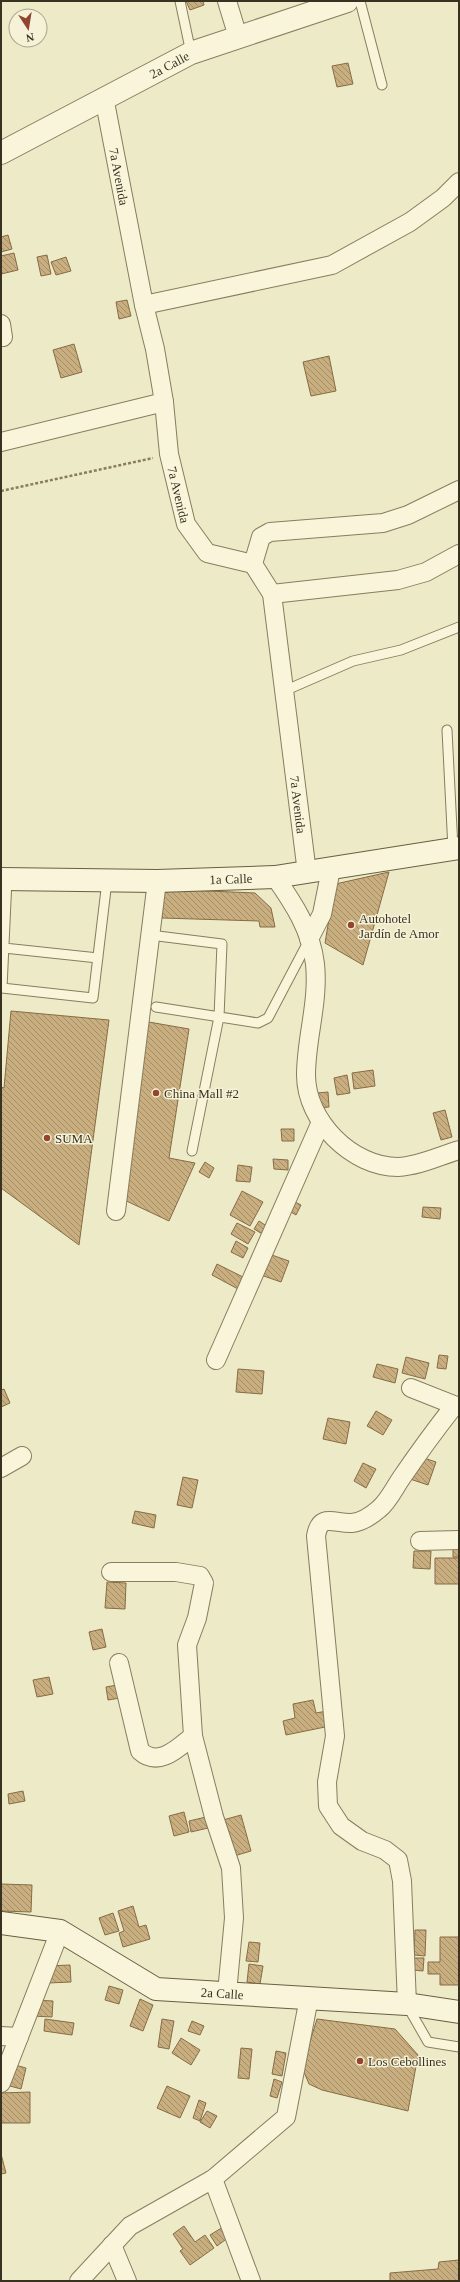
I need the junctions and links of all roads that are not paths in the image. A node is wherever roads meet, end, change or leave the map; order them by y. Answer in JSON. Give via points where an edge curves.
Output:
{"nodes":[{"id":1,"x":180,"y":1,"type":"edge"},
{"id":2,"x":227,"y":1,"type":"edge"},
{"id":3,"x":347,"y":1,"type":"edge"},
{"id":4,"x":360,"y":1,"type":"edge"},
{"id":5,"x":238,"y":37,"type":"junction"},
{"id":6,"x":191,"y":53,"type":"junction"},
{"id":7,"x":382,"y":85,"type":"dead end"},
{"id":8,"x":104,"y":97,"type":"junction"},
{"id":9,"x":1,"y":153,"type":"edge"},
{"id":10,"x":459,"y":182,"type":"edge"},
{"id":11,"x":144,"y":305,"type":"junction"},
{"id":12,"x":164,"y":402,"type":"junction"},
{"id":13,"x":1,"y":442,"type":"edge"},
{"id":14,"x":459,"y":490,"type":"edge"},
{"id":15,"x":459,"y":554,"type":"edge"},
{"id":16,"x":253,"y":564,"type":"junction"},
{"id":17,"x":272,"y":594,"type":"junction"},
{"id":18,"x":459,"y":628,"type":"edge"},
{"id":19,"x":284,"y":691,"type":"junction"},
{"id":20,"x":447,"y":730,"type":"dead end"},
{"id":21,"x":456,"y":849,"type":"edge"},
{"id":22,"x":331,"y":869,"type":"junction"},
{"id":23,"x":308,"y":873,"type":"junction"},
{"id":24,"x":275,"y":877,"type":"junction"},
{"id":25,"x":4,"y":879,"type":"edge"},
{"id":26,"x":108,"y":880,"type":"junction"},
{"id":27,"x":157,"y":881,"type":"junction"},
{"id":28,"x":150,"y":935,"type":"junction"},
{"id":29,"x":309,"y":939,"type":"junction"},
{"id":30,"x":4,"y":948,"type":"junction"},
{"id":31,"x":98,"y":958,"type":"junction"},
{"id":32,"x":156,"y":1007,"type":"dead end"},
{"id":33,"x":219,"y":1017,"type":"junction"},
{"id":34,"x":321,"y":1122,"type":"junction"},
{"id":35,"x":459,"y":1150,"type":"edge"},
{"id":36,"x":192,"y":1151,"type":"dead end"},
{"id":37,"x":116,"y":1211,"type":"dead end"},
{"id":38,"x":216,"y":1360,"type":"dead end"},
{"id":39,"x":410,"y":1388,"type":"dead end"},
{"id":40,"x":457,"y":1406,"type":"edge"},
{"id":41,"x":22,"y":1456,"type":"dead end"},
{"id":42,"x":1,"y":1468,"type":"edge"},
{"id":43,"x":459,"y":1540,"type":"edge"},
{"id":44,"x":420,"y":1541,"type":"dead end"},
{"id":45,"x":111,"y":1572,"type":"dead end"},
{"id":46,"x":119,"y":1663,"type":"dead end"},
{"id":47,"x":193,"y":1736,"type":"junction"},
{"id":48,"x":1,"y":1923,"type":"edge"},
{"id":49,"x":60,"y":1931,"type":"junction"},
{"id":50,"x":227,"y":1993,"type":"junction"},
{"id":51,"x":309,"y":1998,"type":"junction"},
{"id":52,"x":407,"y":2004,"type":"junction"},
{"id":53,"x":459,"y":2012,"type":"edge"},
{"id":54,"x":10,"y":2037,"type":"edge"},
{"id":55,"x":459,"y":2047,"type":"edge"},
{"id":56,"x":1,"y":2083,"type":"edge"},
{"id":57,"x":213,"y":2179,"type":"junction"},
{"id":58,"x":112,"y":2245,"type":"junction"},
{"id":59,"x":79,"y":2281,"type":"edge"},
{"id":60,"x":127,"y":2281,"type":"edge"},
{"id":61,"x":251,"y":2281,"type":"edge"}],
"edges":[{"from":1,"to":6,"type":"lane"},
{"from":2,"to":5,"type":"street"},
{"from":3,"to":5,"type":"main road","name":"2a Calle"},
{"from":4,"to":7,"type":"lane"},
{"from":5,"to":6,"type":"main road","name":"2a Calle"},
{"from":6,"to":8,"type":"main road","name":"2a Calle"},
{"from":8,"to":9,"type":"main road","name":"2a Calle"},
{"from":8,"to":11,"type":"street","name":"7a Avenida"},
{"from":10,"to":11,"type":"street","via":[[443,198],[410,222],[332,264]]},
{"from":11,"to":12,"type":"street","name":"7a Avenida"},
{"from":12,"to":13,"type":"street"},
{"from":12,"to":16,"type":"street","name":"7a Avenida","via":[[169,454],[186,524],[207,552]]},
{"from":14,"to":16,"type":"street","via":[[408,515],[383,523],[270,532],[261,537]]},
{"from":15,"to":17,"type":"street","via":[[426,572],[398,580]]},
{"from":16,"to":17,"type":"street","name":"7a Avenida"},
{"from":17,"to":19,"type":"street","name":"7a Avenida"},
{"from":18,"to":19,"type":"lane","via":[[402,650],[353,661]]},
{"from":19,"to":23,"type":"street","name":"7a Avenida"},
{"from":20,"to":21,"type":"lane"},
{"from":21,"to":22,"type":"main road","name":"1a Calle"},
{"from":22,"to":23,"type":"main road","name":"1a Calle"},
{"from":22,"to":29,"type":"street","via":[[322,914]]},
{"from":23,"to":24,"type":"main road","name":"1a Calle"},
{"from":24,"to":27,"type":"main road","name":"1a Calle"},
{"from":24,"to":29,"type":"street","via":[[302,918]]},
{"from":25,"to":26,"type":"main road","name":"1a Calle"},
{"from":25,"to":30,"type":"lane"},
{"from":26,"to":27,"type":"main road","name":"1a Calle"},
{"from":26,"to":31,"type":"lane"},
{"from":27,"to":28,"type":"street"},
{"from":28,"to":33,"type":"lane","via":[[222,944]]},
{"from":28,"to":37,"type":"street"},
{"from":29,"to":33,"type":"lane","via":[[268,1018],[258,1023]]},
{"from":29,"to":34,"type":"street","via":[[315,963],[316,994],[306,1076],[311,1101]]},
{"from":30,"to":31,"type":"lane"},
{"from":30,"to":31,"type":"lane","via":[[2,988],[93,998]]},
{"from":32,"to":33,"type":"lane"},
{"from":33,"to":36,"type":"lane"},
{"from":34,"to":35,"type":"street","via":[[339,1142],[358,1157],[378,1164],[398,1167]]},
{"from":34,"to":38,"type":"street"},
{"from":39,"to":40,"type":"street"},
{"from":40,"to":52,"type":"street","via":[[432,1433],[381,1508],[353,1523],[321,1522],[317,1527],[316,1536],[335,1736],[327,1782],[328,1806],[341,1826],[362,1841],[385,1850],[398,1860],[402,1881]]},
{"from":41,"to":42,"type":"street"},
{"from":43,"to":44,"type":"street"},
{"from":45,"to":47,"type":"street","via":[[176,1572],[200,1576],[204,1583],[197,1618],[187,1645]]},
{"from":46,"to":47,"type":"street","via":[[140,1751],[146,1756],[164,1757]]},
{"from":47,"to":50,"type":"street","via":[[214,1817],[231,1868],[234,1918]]},
{"from":48,"to":49,"type":"main road","name":"2a Calle"},
{"from":49,"to":50,"type":"main road","name":"2a Calle","via":[[156,1989]]},
{"from":49,"to":54,"type":"street"},
{"from":50,"to":51,"type":"main road","name":"2a Calle"},
{"from":51,"to":52,"type":"main road","name":"2a Calle"},
{"from":51,"to":57,"type":"street","via":[[286,2117]]},
{"from":52,"to":53,"type":"main road","name":"2a Calle"},
{"from":52,"to":55,"type":"lane","via":[[428,2042]]},
{"from":54,"to":56,"type":"street"},
{"from":57,"to":58,"type":"street","via":[[130,2226]]},
{"from":57,"to":61,"type":"street"},
{"from":58,"to":59,"type":"street"},
{"from":58,"to":60,"type":"street"}]}
